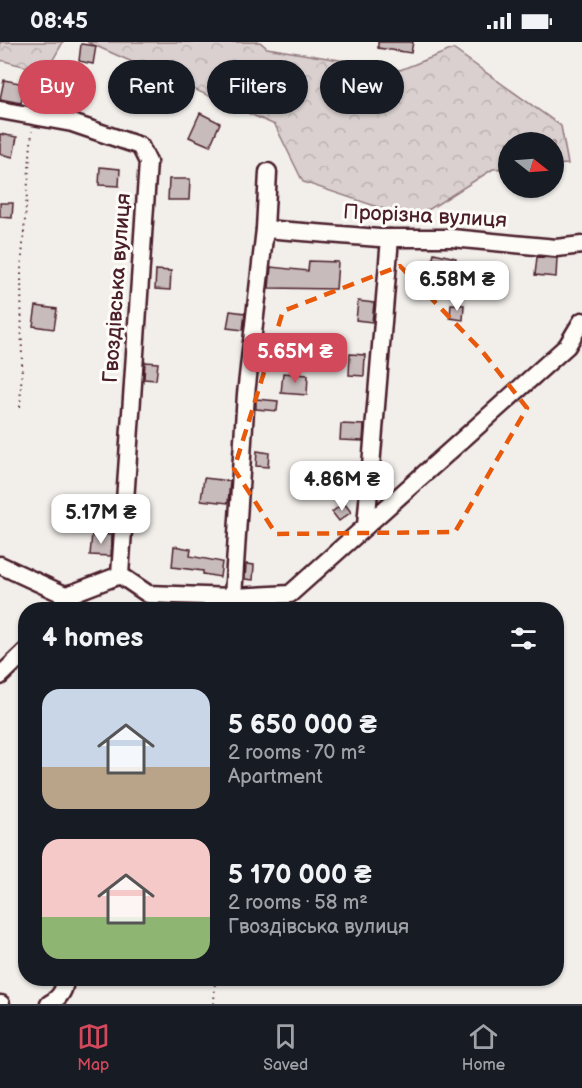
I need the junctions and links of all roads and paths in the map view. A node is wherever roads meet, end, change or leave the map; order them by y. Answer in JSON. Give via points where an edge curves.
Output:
{"nodes":[{"id":1,"x":0,"y":110,"type":"edge"},
{"id":2,"x":33,"y":116,"type":"junction"},
{"id":3,"x":268,"y":172,"type":"dead end"},
{"id":4,"x":265,"y":229,"type":"junction"},
{"id":5,"x":390,"y":238,"type":"junction"},
{"id":6,"x":582,"y":245,"type":"edge"},
{"id":7,"x":582,"y":321,"type":"edge"},
{"id":8,"x":20,"y":407,"type":"dead end"},
{"id":9,"x":366,"y":526,"type":"junction"},
{"id":10,"x":0,"y":565,"type":"edge"},
{"id":11,"x":122,"y":576,"type":"junction"},
{"id":12,"x":73,"y":593,"type":"junction"},
{"id":13,"x":233,"y":597,"type":"junction"},
{"id":14,"x":68,"y":602,"type":"edge"},
{"id":15,"x":18,"y":659,"type":"edge"},
{"id":16,"x":0,"y":676,"type":"edge"},
{"id":17,"x":64,"y":986,"type":"edge"},
{"id":18,"x":214,"y":986,"type":"edge"},
{"id":19,"x":49,"y":1004,"type":"edge"},
{"id":20,"x":213,"y":1004,"type":"edge"}],
"edges":[{"from":1,"to":2,"type":"street","name":"Гвоздівська вулиця"},
{"from":2,"to":8,"type":"path","via":[[21,270]]},
{"from":2,"to":11,"type":"street","name":"Гвоздівська вулиця","via":[[72,123],[140,146],[148,162]]},
{"from":3,"to":4,"type":"street"},
{"from":4,"to":5,"type":"street","name":"Прорізна вулиця"},
{"from":4,"to":13,"type":"street","via":[[246,394]]},
{"from":5,"to":6,"type":"street","name":"Прорізна вулиця","via":[[452,238],[556,248]]},
{"from":5,"to":9,"type":"street"},
{"from":7,"to":9,"type":"street","via":[[567,346]]},
{"from":9,"to":13,"type":"street","via":[[290,594]]},
{"from":10,"to":12,"type":"street","via":[[64,594]]},
{"from":11,"to":12,"type":"street"},
{"from":11,"to":13,"type":"street","via":[[148,594]]},
{"from":12,"to":14,"type":"street"},
{"from":15,"to":16,"type":"street"},
{"from":17,"to":19,"type":"street","via":[[60,996]]},
{"from":18,"to":20,"type":"path"}]}
